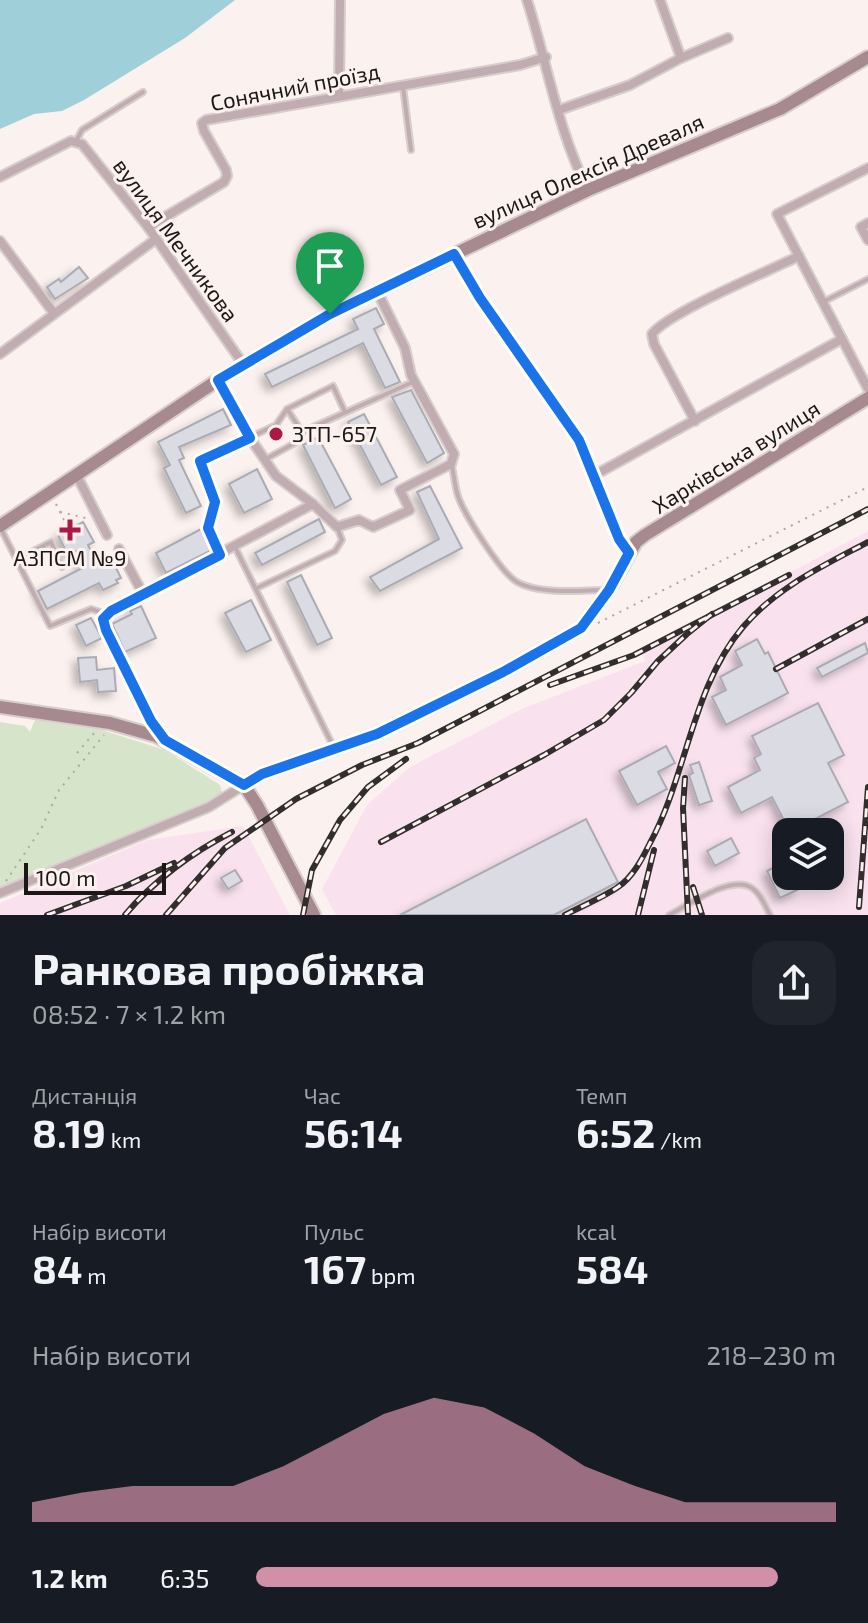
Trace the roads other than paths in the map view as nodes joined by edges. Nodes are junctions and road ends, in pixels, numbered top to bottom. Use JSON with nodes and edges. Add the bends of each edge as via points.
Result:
{"nodes":[{"id":1,"x":340,"y":0,"type":"edge"},
{"id":2,"x":527,"y":0,"type":"edge"},
{"id":3,"x":660,"y":0,"type":"edge"},
{"id":4,"x":728,"y":38,"type":"dead end"},
{"id":5,"x":546,"y":57,"type":"junction"},
{"id":6,"x":868,"y":57,"type":"edge"},
{"id":7,"x":681,"y":58,"type":"junction"},
{"id":8,"x":403,"y":85,"type":"junction"},
{"id":9,"x":143,"y":92,"type":"dead end"},
{"id":10,"x":339,"y":96,"type":"junction"},
{"id":11,"x":559,"y":110,"type":"junction"},
{"id":12,"x":76,"y":141,"type":"junction"},
{"id":13,"x":411,"y":150,"type":"dead end"},
{"id":14,"x":868,"y":168,"type":"edge"},
{"id":15,"x":0,"y":177,"type":"edge"},
{"id":16,"x":588,"y":190,"type":"junction"},
{"id":17,"x":868,"y":223,"type":"edge"},
{"id":18,"x":148,"y":227,"type":"junction"},
{"id":19,"x":156,"y":239,"type":"junction"},
{"id":20,"x":868,"y":240,"type":"edge"},
{"id":21,"x":0,"y":241,"type":"edge"},
{"id":22,"x":454,"y":254,"type":"junction"},
{"id":23,"x":799,"y":256,"type":"junction"},
{"id":24,"x":868,"y":279,"type":"edge"},
{"id":25,"x":377,"y":291,"type":"junction"},
{"id":26,"x":823,"y":302,"type":"junction"},
{"id":27,"x":53,"y":312,"type":"junction"},
{"id":28,"x":842,"y":339,"type":"junction"},
{"id":29,"x":0,"y":354,"type":"edge"},
{"id":30,"x":243,"y":364,"type":"junction"},
{"id":31,"x":218,"y":380,"type":"junction"},
{"id":32,"x":414,"y":381,"type":"junction"},
{"id":33,"x":868,"y":389,"type":"edge"},
{"id":34,"x":868,"y":398,"type":"edge"},
{"id":35,"x":287,"y":409,"type":"junction"},
{"id":36,"x":345,"y":412,"type":"junction"},
{"id":37,"x":695,"y":421,"type":"junction"},
{"id":38,"x":302,"y":432,"type":"junction"},
{"id":39,"x":250,"y":438,"type":"junction"},
{"id":40,"x":264,"y":460,"type":"junction"},
{"id":41,"x":451,"y":464,"type":"junction"},
{"id":42,"x":76,"y":474,"type":"junction"},
{"id":43,"x":593,"y":476,"type":"junction"},
{"id":44,"x":99,"y":496,"type":"dead end"},
{"id":45,"x":90,"y":501,"type":"junction"},
{"id":46,"x":313,"y":504,"type":"junction"},
{"id":47,"x":0,"y":526,"type":"edge"},
{"id":48,"x":337,"y":527,"type":"junction"},
{"id":49,"x":107,"y":535,"type":"dead end"},
{"id":50,"x":235,"y":547,"type":"junction"},
{"id":51,"x":119,"y":549,"type":"dead end"},
{"id":52,"x":629,"y":553,"type":"junction"},
{"id":53,"x":220,"y":555,"type":"junction"},
{"id":54,"x":17,"y":559,"type":"junction"},
{"id":55,"x":62,"y":567,"type":"dead end"},
{"id":56,"x":256,"y":588,"type":"junction"},
{"id":57,"x":609,"y":590,"type":"junction"},
{"id":58,"x":143,"y":594,"type":"junction"},
{"id":59,"x":106,"y":614,"type":"junction"},
{"id":60,"x":0,"y":707,"type":"edge"},
{"id":61,"x":165,"y":740,"type":"junction"},
{"id":62,"x":334,"y":748,"type":"junction"},
{"id":63,"x":244,"y":785,"type":"junction"},
{"id":64,"x":0,"y":893,"type":"edge"},
{"id":65,"x":314,"y":915,"type":"edge"},
{"id":66,"x":669,"y":915,"type":"edge"},
{"id":67,"x":770,"y":915,"type":"edge"}],
"edges":[{"from":1,"to":10,"type":"street"},
{"from":2,"to":5,"type":"street"},
{"from":3,"to":7,"type":"street"},
{"from":4,"to":7,"type":"street"},
{"from":5,"to":8,"type":"street","name":"Сонячний проїзд"},
{"from":5,"to":11,"type":"street"},
{"from":6,"to":16,"type":"street","name":"вулиця Олексія Древаля","via":[[780,109]]},
{"from":7,"to":11,"type":"street","via":[[630,85]]},
{"from":8,"to":10,"type":"street","name":"Сонячний проїзд"},
{"from":8,"to":13,"type":"lane"},
{"from":9,"to":12,"type":"lane","via":[[82,130]]},
{"from":10,"to":18,"type":"street","name":"Сонячний проїзд","via":[[206,120],[204,131],[226,170],[224,182]]},
{"from":11,"to":16,"type":"street","via":[[572,158]]},
{"from":12,"to":15,"type":"street"},
{"from":12,"to":18,"type":"street","name":"вулиця Мечникова"},
{"from":14,"to":23,"type":"street","via":[[777,214]]},
{"from":16,"to":22,"type":"street","name":"вулиця Олексія Древаля"},
{"from":17,"to":20,"type":"street","via":[[861,227]]},
{"from":18,"to":19,"type":"street","name":"вулиця Мечникова"},
{"from":19,"to":27,"type":"street"},
{"from":19,"to":30,"type":"street","name":"вулиця Мечникова"},
{"from":21,"to":27,"type":"street"},
{"from":22,"to":25,"type":"street","name":"вулиця Олексія Древаля"},
{"from":22,"to":43,"type":"street","via":[[579,440]]},
{"from":23,"to":26,"type":"street"},
{"from":23,"to":37,"type":"street","via":[[688,310],[652,334]]},
{"from":24,"to":26,"type":"lane"},
{"from":25,"to":30,"type":"street","name":"вулиця Олексія Древаля"},
{"from":25,"to":32,"type":"street","via":[[405,348]]},
{"from":26,"to":28,"type":"street"},
{"from":27,"to":29,"type":"street"},
{"from":28,"to":33,"type":"street"},
{"from":28,"to":37,"type":"street"},
{"from":30,"to":31,"type":"street","name":"вулиця Олексія Древаля"},
{"from":31,"to":39,"type":"street"},
{"from":31,"to":42,"type":"street","name":"вулиця Олексія Древаля"},
{"from":32,"to":36,"type":"lane"},
{"from":32,"to":41,"type":"street","via":[[454,454]]},
{"from":34,"to":52,"type":"street","name":"Харківська вулиця","via":[[645,535]]},
{"from":35,"to":36,"type":"lane","via":[[333,386]]},
{"from":35,"to":38,"type":"lane"},
{"from":35,"to":39,"type":"lane","via":[[276,425]]},
{"from":36,"to":38,"type":"lane"},
{"from":37,"to":43,"type":"street"},
{"from":38,"to":40,"type":"lane","via":[[295,443]]},
{"from":39,"to":40,"type":"street"},
{"from":39,"to":53,"type":"lane","via":[[200,461],[215,502],[208,528]]},
{"from":40,"to":46,"type":"street"},
{"from":41,"to":48,"type":"street","via":[[400,490],[410,510],[373,527],[359,520]]},
{"from":41,"to":57,"type":"lane","via":[[471,522],[516,582],[549,589]]},
{"from":42,"to":45,"type":"street"},
{"from":42,"to":47,"type":"street","name":"вулиця Олексія Древаля"},
{"from":43,"to":52,"type":"street"},
{"from":44,"to":45,"type":"street"},
{"from":45,"to":49,"type":"street"},
{"from":46,"to":48,"type":"street"},
{"from":46,"to":50,"type":"street"},
{"from":47,"to":54,"type":"lane"},
{"from":48,"to":56,"type":"lane","via":[[342,540],[335,551]]},
{"from":50,"to":53,"type":"street"},
{"from":50,"to":56,"type":"lane"},
{"from":51,"to":58,"type":"street"},
{"from":52,"to":57,"type":"street","name":"Харківська вулиця"},
{"from":53,"to":58,"type":"street"},
{"from":54,"to":55,"type":"lane","via":[[51,542]]},
{"from":54,"to":59,"type":"lane","via":[[50,626],[91,609]]},
{"from":56,"to":62,"type":"lane"},
{"from":57,"to":62,"type":"street","name":"Харківська вулиця","via":[[581,628],[405,721]]},
{"from":58,"to":59,"type":"street"},
{"from":59,"to":61,"type":"street","via":[[106,630]]},
{"from":60,"to":61,"type":"street","via":[[107,723]]},
{"from":61,"to":63,"type":"street"},
{"from":62,"to":63,"type":"street"},
{"from":63,"to":64,"type":"street","via":[[209,807]]},
{"from":63,"to":65,"type":"street"},
{"from":66,"to":67,"type":"lane","via":[[738,883],[756,891]]}]}
